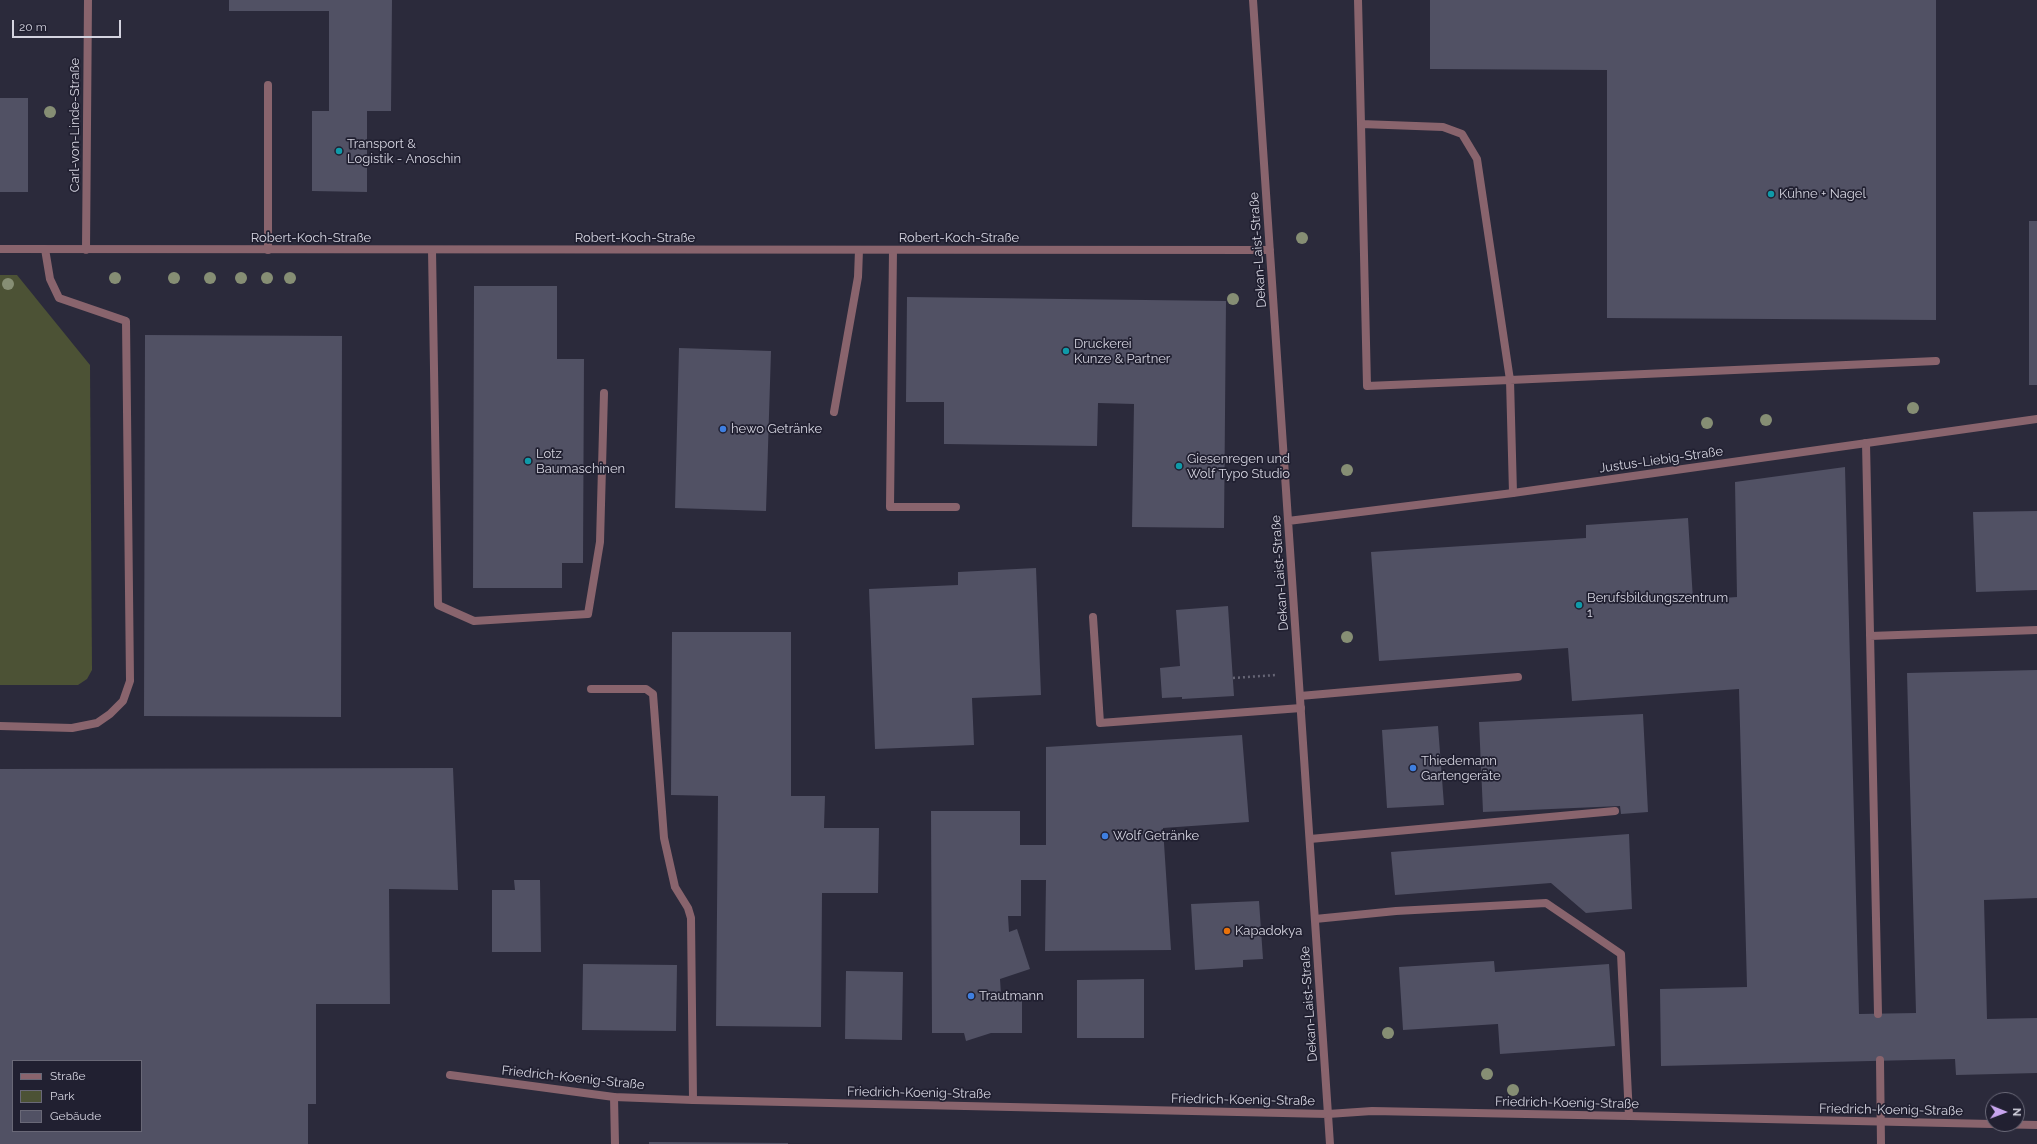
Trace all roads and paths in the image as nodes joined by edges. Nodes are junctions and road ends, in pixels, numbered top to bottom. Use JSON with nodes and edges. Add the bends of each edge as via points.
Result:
{"nodes":[{"id":1,"x":88,"y":0,"type":"edge"},
{"id":2,"x":1253,"y":0,"type":"edge"},
{"id":3,"x":1358,"y":0,"type":"edge"},
{"id":4,"x":268,"y":85,"type":"dead end"},
{"id":5,"x":1361,"y":124,"type":"junction"},
{"id":6,"x":0,"y":249,"type":"edge"},
{"id":7,"x":45,"y":250,"type":"junction"},
{"id":8,"x":86,"y":250,"type":"junction"},
{"id":9,"x":268,"y":250,"type":"junction"},
{"id":10,"x":432,"y":250,"type":"junction"},
{"id":11,"x":859,"y":250,"type":"junction"},
{"id":12,"x":893,"y":250,"type":"junction"},
{"id":13,"x":1270,"y":250,"type":"junction"},
{"id":14,"x":1936,"y":361,"type":"dead end"},
{"id":15,"x":1510,"y":380,"type":"junction"},
{"id":16,"x":604,"y":393,"type":"dead end"},
{"id":17,"x":834,"y":412,"type":"dead end"},
{"id":18,"x":2037,"y":419,"type":"edge"},
{"id":19,"x":1866,"y":443,"type":"junction"},
{"id":20,"x":1513,"y":493,"type":"junction"},
{"id":21,"x":956,"y":507,"type":"dead end"},
{"id":22,"x":1288,"y":521,"type":"junction"},
{"id":23,"x":1093,"y":617,"type":"dead end"},
{"id":24,"x":2037,"y":630,"type":"edge"},
{"id":25,"x":1870,"y":636,"type":"junction"},
{"id":26,"x":1276,"y":675,"type":"dead end"},
{"id":27,"x":1518,"y":677,"type":"dead end"},
{"id":28,"x":1233,"y":678,"type":"dead end"},
{"id":29,"x":591,"y":688,"type":"dead end"},
{"id":30,"x":1300,"y":696,"type":"junction"},
{"id":31,"x":1301,"y":708,"type":"junction"},
{"id":32,"x":0,"y":726,"type":"edge"},
{"id":33,"x":1615,"y":811,"type":"dead end"},
{"id":34,"x":1310,"y":840,"type":"junction"},
{"id":35,"x":1315,"y":919,"type":"junction"},
{"id":36,"x":1878,"y":1014,"type":"dead end"},
{"id":37,"x":1880,"y":1060,"type":"dead end"},
{"id":38,"x":450,"y":1076,"type":"dead end"},
{"id":39,"x":614,"y":1098,"type":"junction"},
{"id":40,"x":693,"y":1100,"type":"junction"},
{"id":41,"x":1328,"y":1114,"type":"junction"},
{"id":42,"x":1629,"y":1116,"type":"junction"},
{"id":43,"x":1882,"y":1122,"type":"junction"},
{"id":44,"x":2037,"y":1125,"type":"edge"},
{"id":45,"x":614,"y":1144,"type":"edge"},
{"id":46,"x":1330,"y":1144,"type":"edge"},
{"id":47,"x":1881,"y":1144,"type":"edge"}],
"edges":[{"from":1,"to":8,"type":"street","name":"Carl-von-Linde-Straße"},
{"from":2,"to":13,"type":"street","name":"Dekan-Laist-Straße"},
{"from":3,"to":5,"type":"street"},
{"from":4,"to":9,"type":"street"},
{"from":5,"to":15,"type":"street","via":[[1443,127],[1462,134],[1477,159]]},
{"from":5,"to":15,"type":"street","via":[[1367,386]]},
{"from":6,"to":7,"type":"street","name":"Robert-Koch-Straße"},
{"from":7,"to":8,"type":"street","name":"Robert-Koch-Straße"},
{"from":7,"to":32,"type":"street","via":[[50,279],[59,298],[126,321],[130,681],[123,701],[97,723],[72,728]]},
{"from":8,"to":9,"type":"street","name":"Robert-Koch-Straße"},
{"from":9,"to":10,"type":"street","name":"Robert-Koch-Straße"},
{"from":10,"to":11,"type":"street","name":"Robert-Koch-Straße"},
{"from":10,"to":16,"type":"street","via":[[438,605],[474,621],[588,614],[600,542]]},
{"from":11,"to":12,"type":"street","name":"Robert-Koch-Straße"},
{"from":11,"to":17,"type":"street","via":[[858,276]]},
{"from":12,"to":13,"type":"street","name":"Robert-Koch-Straße"},
{"from":12,"to":21,"type":"street","via":[[890,508]]},
{"from":13,"to":22,"type":"street","name":"Dekan-Laist-Straße"},
{"from":14,"to":15,"type":"street"},
{"from":15,"to":20,"type":"street"},
{"from":18,"to":19,"type":"street","name":"Justus-Liebig-Straße"},
{"from":19,"to":20,"type":"street","name":"Justus-Liebig-Straße"},
{"from":19,"to":25,"type":"street"},
{"from":20,"to":22,"type":"street","name":"Justus-Liebig-Straße"},
{"from":22,"to":30,"type":"street","name":"Dekan-Laist-Straße"},
{"from":23,"to":31,"type":"street","via":[[1100,723]]},
{"from":24,"to":25,"type":"street"},
{"from":25,"to":36,"type":"street"},
{"from":26,"to":28,"type":"path"},
{"from":27,"to":30,"type":"street"},
{"from":29,"to":40,"type":"street","via":[[646,689],[653,694],[664,838],[675,887],[691,918]]},
{"from":30,"to":31,"type":"street","name":"Dekan-Laist-Straße"},
{"from":31,"to":34,"type":"street","name":"Dekan-Laist-Straße"},
{"from":33,"to":34,"type":"street"},
{"from":34,"to":35,"type":"street","name":"Dekan-Laist-Straße"},
{"from":35,"to":41,"type":"street","name":"Dekan-Laist-Straße"},
{"from":35,"to":42,"type":"street","via":[[1396,911],[1546,903],[1621,954]]},
{"from":37,"to":43,"type":"street"},
{"from":38,"to":39,"type":"street","name":"Friedrich-Koenig-Straße"},
{"from":39,"to":40,"type":"street","name":"Friedrich-Koenig-Straße"},
{"from":39,"to":45,"type":"street"},
{"from":40,"to":41,"type":"street","name":"Friedrich-Koenig-Straße"},
{"from":41,"to":42,"type":"street","name":"Friedrich-Koenig-Straße","via":[[1372,1112]]},
{"from":41,"to":46,"type":"street","name":"Dekan-Laist-Straße"},
{"from":42,"to":43,"type":"street","name":"Friedrich-Koenig-Straße"},
{"from":43,"to":44,"type":"street","name":"Friedrich-Koenig-Straße"},
{"from":43,"to":47,"type":"street"}]}
